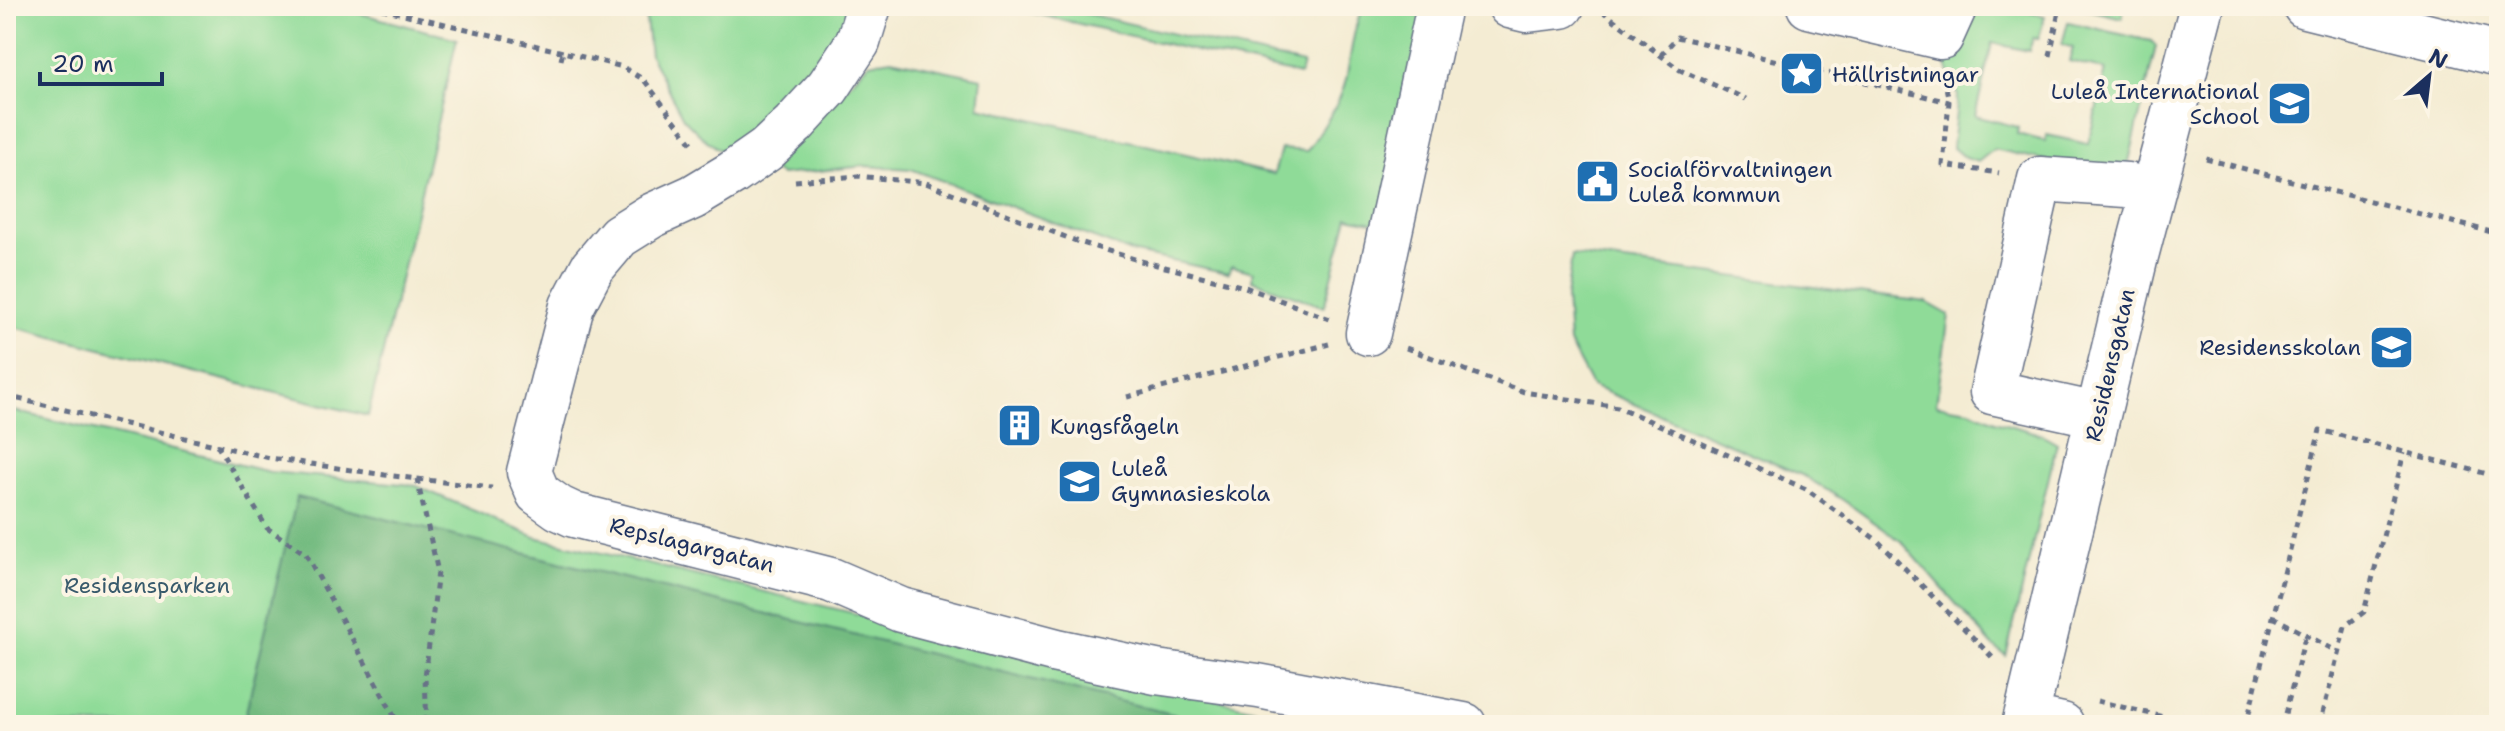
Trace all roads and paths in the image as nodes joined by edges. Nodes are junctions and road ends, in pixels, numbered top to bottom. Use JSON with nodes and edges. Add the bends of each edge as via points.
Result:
{"nodes":[{"id":1,"x":370,"y":6,"type":"edge"},
{"id":2,"x":417,"y":6,"type":"edge"},
{"id":3,"x":869,"y":6,"type":"edge"},
{"id":4,"x":1439,"y":6,"type":"edge"},
{"id":5,"x":1510,"y":6,"type":"edge"},
{"id":6,"x":1562,"y":6,"type":"edge"},
{"id":7,"x":1596,"y":6,"type":"edge"},
{"id":8,"x":1809,"y":6,"type":"edge"},
{"id":9,"x":1955,"y":6,"type":"edge"},
{"id":10,"x":2202,"y":6,"type":"edge"},
{"id":11,"x":2305,"y":6,"type":"edge"},
{"id":12,"x":2059,"y":11,"type":"dead end"},
{"id":13,"x":414,"y":17,"type":"junction"},
{"id":14,"x":563,"y":52,"type":"junction"},
{"id":15,"x":2499,"y":54,"type":"edge"},
{"id":16,"x":1661,"y":55,"type":"junction"},
{"id":17,"x":2050,"y":56,"type":"dead end"},
{"id":18,"x":561,"y":60,"type":"dead end"},
{"id":19,"x":1746,"y":99,"type":"dead end"},
{"id":20,"x":2197,"y":156,"type":"dead end"},
{"id":21,"x":733,"y":173,"type":"junction"},
{"id":22,"x":2040,"y":179,"type":"junction"},
{"id":23,"x":2153,"y":191,"type":"junction"},
{"id":24,"x":2499,"y":234,"type":"edge"},
{"id":25,"x":1368,"y":333,"type":"junction"},
{"id":26,"x":6,"y":396,"type":"edge"},
{"id":27,"x":1127,"y":397,"type":"dead end"},
{"id":28,"x":2097,"y":415,"type":"junction"},
{"id":29,"x":217,"y":445,"type":"junction"},
{"id":30,"x":2404,"y":453,"type":"junction"},
{"id":31,"x":2499,"y":477,"type":"edge"},
{"id":32,"x":417,"y":479,"type":"junction"},
{"id":33,"x":538,"y":493,"type":"junction"},
{"id":34,"x":2273,"y":617,"type":"junction"},
{"id":35,"x":2306,"y":634,"type":"junction"},
{"id":36,"x":2338,"y":652,"type":"junction"},
{"id":37,"x":2036,"y":712,"type":"edge"},
{"id":38,"x":399,"y":725,"type":"edge"},
{"id":39,"x":427,"y":725,"type":"edge"},
{"id":40,"x":1464,"y":725,"type":"edge"},
{"id":41,"x":2197,"y":725,"type":"edge"},
{"id":42,"x":2246,"y":725,"type":"edge"},
{"id":43,"x":2282,"y":725,"type":"edge"},
{"id":44,"x":2320,"y":725,"type":"edge"}],
"edges":[{"from":1,"to":13,"type":"path"},
{"from":2,"to":13,"type":"path"},
{"from":3,"to":21,"type":"street","via":[[858,42],[828,87],[766,150]]},
{"from":4,"to":25,"type":"street"},
{"from":5,"to":6,"type":"street"},
{"from":7,"to":16,"type":"path"},
{"from":8,"to":9,"type":"street","via":[[1941,37]]},
{"from":10,"to":23,"type":"street","name":"Residensgatan"},
{"from":11,"to":15,"type":"street"},
{"from":12,"to":17,"type":"path"},
{"from":13,"to":14,"type":"path"},
{"from":14,"to":18,"type":"path"},
{"from":14,"to":21,"type":"path","via":[[623,67],[644,80],[698,151]]},
{"from":16,"to":19,"type":"path","via":[[1680,70]]},
{"from":16,"to":22,"type":"path","via":[[1677,37],[1949,102],[1943,165]]},
{"from":20,"to":24,"type":"path"},
{"from":21,"to":25,"type":"path","via":[[770,183],[857,176],[926,183],[1076,241],[1245,287]]},
{"from":21,"to":33,"type":"street","via":[[619,236],[592,268],[572,306],[534,447],[529,472]]},
{"from":22,"to":23,"type":"street"},
{"from":22,"to":28,"type":"street","via":[[1992,392]]},
{"from":23,"to":28,"type":"street","name":"Residensgatan"},
{"from":25,"to":27,"type":"path"},
{"from":25,"to":37,"type":"path","via":[[1524,392],[1618,407],[1806,489],[1878,541],[2008,673]]},
{"from":26,"to":29,"type":"path"},
{"from":28,"to":37,"type":"street","name":"Residensgatan"},
{"from":29,"to":32,"type":"path"},
{"from":29,"to":38,"type":"path","via":[[267,528],[306,554]]},
{"from":30,"to":31,"type":"path"},
{"from":30,"to":34,"type":"path","via":[[2320,430]]},
{"from":30,"to":36,"type":"path","via":[[2364,612],[2345,626]]},
{"from":32,"to":33,"type":"path"},
{"from":32,"to":39,"type":"path","via":[[438,572],[425,677]]},
{"from":33,"to":40,"type":"street","name":"Repslagargatan","via":[[574,515],[831,580],[901,610],[1057,651]]},
{"from":34,"to":35,"type":"path"},
{"from":34,"to":42,"type":"path"},
{"from":35,"to":36,"type":"path"},
{"from":35,"to":43,"type":"path"},
{"from":36,"to":44,"type":"path"},
{"from":37,"to":41,"type":"path","via":[[2079,692],[2094,701]]}]}
